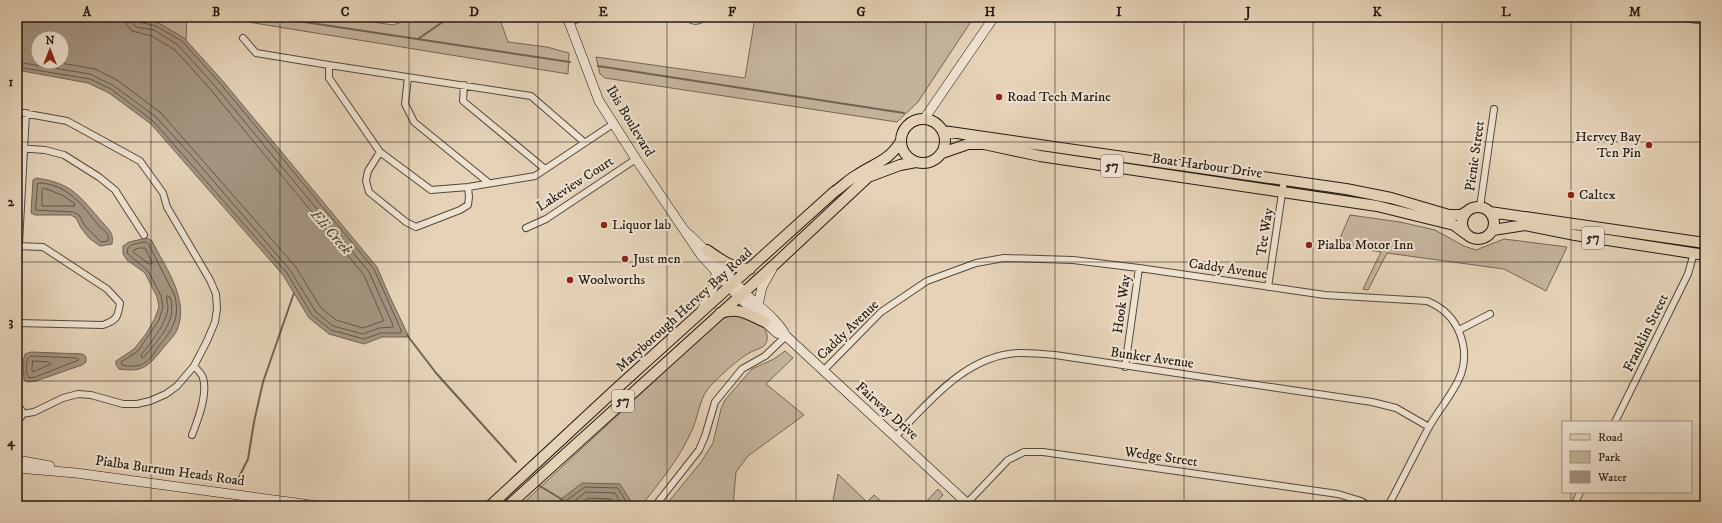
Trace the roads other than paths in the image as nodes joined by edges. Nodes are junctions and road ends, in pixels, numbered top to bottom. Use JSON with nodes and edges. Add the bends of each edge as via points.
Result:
{"nodes":[{"id":1,"x":582,"y":17,"type":"edge"},
{"id":2,"x":685,"y":17,"type":"edge"},
{"id":3,"x":704,"y":17,"type":"edge"},
{"id":4,"x":994,"y":17,"type":"edge"},
{"id":5,"x":1676,"y":17,"type":"edge"},
{"id":6,"x":569,"y":19,"type":"edge"},
{"id":7,"x":1705,"y":21,"type":"edge"},
{"id":8,"x":243,"y":38,"type":"dead end"},
{"id":9,"x":329,"y":65,"type":"junction"},
{"id":10,"x":408,"y":77,"type":"junction"},
{"id":11,"x":464,"y":85,"type":"junction"},
{"id":12,"x":1494,"y":109,"type":"dead end"},
{"id":13,"x":17,"y":112,"type":"edge"},
{"id":14,"x":26,"y":113,"type":"junction"},
{"id":15,"x":924,"y":119,"type":"junction"},
{"id":16,"x":613,"y":124,"type":"junction"},
{"id":17,"x":943,"y":131,"type":"junction"},
{"id":18,"x":901,"y":141,"type":"junction"},
{"id":19,"x":584,"y":142,"type":"junction"},
{"id":20,"x":17,"y":148,"type":"edge"},
{"id":21,"x":24,"y":148,"type":"junction"},
{"id":22,"x":380,"y":152,"type":"junction"},
{"id":23,"x":942,"y":153,"type":"junction"},
{"id":24,"x":636,"y":159,"type":"junction"},
{"id":25,"x":916,"y":162,"type":"junction"},
{"id":26,"x":546,"y":169,"type":"junction"},
{"id":27,"x":1284,"y":180,"type":"junction"},
{"id":28,"x":489,"y":183,"type":"junction"},
{"id":29,"x":468,"y":187,"type":"junction"},
{"id":30,"x":1283,"y":192,"type":"junction"},
{"id":31,"x":1480,"y":207,"type":"junction"},
{"id":32,"x":1466,"y":212,"type":"junction"},
{"id":33,"x":1490,"y":212,"type":"junction"},
{"id":34,"x":526,"y":228,"type":"dead end"},
{"id":35,"x":684,"y":230,"type":"junction"},
{"id":36,"x":1493,"y":230,"type":"junction"},
{"id":37,"x":1466,"y":234,"type":"junction"},
{"id":38,"x":144,"y":235,"type":"dead end"},
{"id":39,"x":1656,"y":236,"type":"junction"},
{"id":40,"x":1705,"y":243,"type":"edge"},
{"id":41,"x":18,"y":246,"type":"edge"},
{"id":42,"x":1705,"y":249,"type":"edge"},
{"id":43,"x":707,"y":250,"type":"junction"},
{"id":44,"x":1694,"y":253,"type":"junction"},
{"id":45,"x":1705,"y":255,"type":"edge"},
{"id":46,"x":773,"y":266,"type":"junction"},
{"id":47,"x":1139,"y":268,"type":"junction"},
{"id":48,"x":750,"y":269,"type":"junction"},
{"id":49,"x":716,"y":272,"type":"junction"},
{"id":50,"x":17,"y":282,"type":"edge"},
{"id":51,"x":733,"y":285,"type":"junction"},
{"id":52,"x":1268,"y":287,"type":"junction"},
{"id":53,"x":741,"y":294,"type":"junction"},
{"id":54,"x":758,"y":305,"type":"junction"},
{"id":55,"x":719,"y":313,"type":"junction"},
{"id":56,"x":700,"y":314,"type":"junction"},
{"id":57,"x":1490,"y":314,"type":"dead end"},
{"id":58,"x":765,"y":322,"type":"junction"},
{"id":59,"x":17,"y":323,"type":"edge"},
{"id":60,"x":1459,"y":330,"type":"junction"},
{"id":61,"x":786,"y":336,"type":"junction"},
{"id":62,"x":194,"y":366,"type":"junction"},
{"id":63,"x":1125,"y":367,"type":"junction"},
{"id":64,"x":823,"y":371,"type":"junction"},
{"id":65,"x":17,"y":405,"type":"edge"},
{"id":66,"x":22,"y":414,"type":"junction"},
{"id":67,"x":17,"y":420,"type":"edge"},
{"id":68,"x":1615,"y":421,"type":"edge"},
{"id":69,"x":1429,"y":427,"type":"junction"},
{"id":70,"x":192,"y":435,"type":"dead end"},
{"id":71,"x":896,"y":437,"type":"junction"},
{"id":72,"x":17,"y":460,"type":"edge"},
{"id":73,"x":17,"y":468,"type":"edge"},
{"id":74,"x":76,"y":473,"type":"junction"},
{"id":75,"x":1580,"y":493,"type":"edge"},
{"id":76,"x":969,"y":505,"type":"edge"},
{"id":77,"x":318,"y":506,"type":"edge"},
{"id":78,"x":490,"y":506,"type":"edge"},
{"id":79,"x":508,"y":506,"type":"edge"},
{"id":80,"x":655,"y":506,"type":"edge"},
{"id":81,"x":1370,"y":506,"type":"edge"},
{"id":82,"x":1388,"y":506,"type":"edge"},
{"id":83,"x":1574,"y":506,"type":"edge"}],
"edges":[{"from":1,"to":6,"type":"street"},
{"from":2,"to":3,"type":"street","via":[[699,21]]},
{"from":4,"to":15,"type":"street"},
{"from":5,"to":7,"type":"street"},
{"from":6,"to":16,"type":"street","name":"Ibis Boulevard","via":[[599,101]]},
{"from":8,"to":9,"type":"street","via":[[256,53]]},
{"from":9,"to":10,"type":"street"},
{"from":9,"to":22,"type":"street","via":[[329,78]]},
{"from":10,"to":11,"type":"street"},
{"from":10,"to":28,"type":"street","via":[[405,104],[414,122]]},
{"from":11,"to":19,"type":"street","via":[[531,96]]},
{"from":11,"to":26,"type":"street","via":[[463,101]]},
{"from":12,"to":31,"type":"street","name":"Picnic Street"},
{"from":13,"to":14,"type":"street"},
{"from":14,"to":21,"type":"street"},
{"from":14,"to":62,"type":"street","via":[[67,121],[140,161],[164,193],[167,207],[216,294],[215,322]]},
{"from":15,"to":17,"type":"main road","number":"57","via":[[933,122]]},
{"from":15,"to":18,"type":"main road","number":"57","via":[[912,122],[904,130]]},
{"from":16,"to":19,"type":"street"},
{"from":16,"to":24,"type":"street","name":"Ibis Boulevard"},
{"from":17,"to":23,"type":"main road","via":[[945,141]]},
{"from":17,"to":27,"type":"main road","name":"Boat Harbour Drive","number":"57"},
{"from":18,"to":25,"type":"main road","via":[[904,153]]},
{"from":18,"to":48,"type":"main road","name":"Maryborough Hervey Bay Road","number":"57","via":[[894,152],[850,179]]},
{"from":19,"to":26,"type":"street"},
{"from":20,"to":21,"type":"street"},
{"from":21,"to":38,"type":"street","via":[[64,155],[99,177],[115,190]]},
{"from":21,"to":41,"type":"street"},
{"from":22,"to":29,"type":"street","via":[[431,190]]},
{"from":22,"to":29,"type":"street","via":[[368,171],[366,181],[369,192],[416,227],[468,205]]},
{"from":23,"to":25,"type":"main road","number":"57","via":[[936,159],[925,163]]},
{"from":23,"to":30,"type":"main road","name":"Boat Harbour Drive","number":"57","via":[[968,144],[984,144],[1040,156]]},
{"from":24,"to":34,"type":"street","name":"Lakeview Court","via":[[546,219]]},
{"from":24,"to":35,"type":"street","name":"Ibis Boulevard"},
{"from":25,"to":46,"type":"main road","name":"Maryborough Hervey Bay Road","number":"57","via":[[868,176]]},
{"from":26,"to":28,"type":"street","via":[[535,176]]},
{"from":27,"to":30,"type":"street","name":"Tee Way"},
{"from":27,"to":32,"type":"main road","name":"Boat Harbour Drive","number":"57","via":[[1391,198],[1449,215],[1461,215]]},
{"from":28,"to":29,"type":"street"},
{"from":30,"to":37,"type":"main road","name":"Boat Harbour Drive","number":"57","via":[[1376,206],[1420,216],[1454,226]]},
{"from":30,"to":52,"type":"street","name":"Tee Way"},
{"from":31,"to":32,"type":"main road","number":"57"},
{"from":31,"to":33,"type":"main road","number":"57"},
{"from":32,"to":37,"type":"main road","via":[[1462,223]]},
{"from":33,"to":36,"type":"main road","via":[[1495,222]]},
{"from":33,"to":39,"type":"main road","number":"57"},
{"from":35,"to":43,"type":"street","name":"Ibis Boulevard"},
{"from":35,"to":49,"type":"street","name":"Ibis Boulevard"},
{"from":36,"to":37,"type":"main road","number":"57","via":[[1489,236],[1482,239],[1475,239]]},
{"from":36,"to":44,"type":"main road","number":"57","via":[[1525,225]]},
{"from":39,"to":40,"type":"main road","number":"57"},
{"from":39,"to":44,"type":"main road","via":[[1686,246]]},
{"from":41,"to":50,"type":"street"},
{"from":41,"to":59,"type":"street","via":[[43,247],[107,288],[120,303],[119,314],[114,321],[103,325]]},
{"from":42,"to":44,"type":"main road"},
{"from":43,"to":48,"type":"main road","via":[[735,267]]},
{"from":43,"to":51,"type":"street","name":"Ibis Boulevard"},
{"from":44,"to":45,"type":"main road","number":"57"},
{"from":44,"to":68,"type":"street","name":"Franklin Street","via":[[1688,274]]},
{"from":46,"to":53,"type":"main road","name":"Maryborough Hervey Bay Road","number":"57"},
{"from":46,"to":54,"type":"street","via":[[762,287]]},
{"from":47,"to":52,"type":"street","name":"Caddy Avenue"},
{"from":47,"to":63,"type":"street","name":"Hook Way"},
{"from":47,"to":64,"type":"street","name":"Caddy Avenue","via":[[1073,260],[1004,258],[976,263],[927,281],[881,312]]},
{"from":48,"to":51,"type":"main road","name":"Maryborough Hervey Bay Road","number":"57"},
{"from":49,"to":51,"type":"street","name":"Ibis Boulevard"},
{"from":49,"to":56,"type":"street","via":[[716,284]]},
{"from":51,"to":53,"type":"street","name":"Fairway Drive"},
{"from":51,"to":56,"type":"main road","name":"Maryborough Hervey Bay Road","number":"57"},
{"from":52,"to":60,"type":"street","name":"Caddy Avenue","via":[[1325,295],[1427,301],[1451,317]]},
{"from":53,"to":54,"type":"street","name":"Fairway Drive"},
{"from":53,"to":55,"type":"main road","name":"Maryborough Hervey Bay Road","number":"57"},
{"from":53,"to":58,"type":"street","name":"Fairway Drive"},
{"from":54,"to":61,"type":"street","name":"Fairway Drive","via":[[782,328]]},
{"from":55,"to":58,"type":"main road","via":[[739,310]]},
{"from":55,"to":79,"type":"main road","name":"Maryborough Hervey Bay Road","number":"57"},
{"from":56,"to":78,"type":"main road","name":"Maryborough Hervey Bay Road","number":"57"},
{"from":57,"to":60,"type":"street"},
{"from":58,"to":61,"type":"street","name":"Fairway Drive"},
{"from":60,"to":69,"type":"street","name":"Caddy Avenue","via":[[1464,345],[1465,364],[1460,378]]},
{"from":61,"to":64,"type":"street","name":"Fairway Drive"},
{"from":61,"to":80,"type":"street","via":[[766,356],[742,369],[715,402],[699,450]]},
{"from":62,"to":66,"type":"street","via":[[177,386],[150,401],[123,404],[78,394],[34,412]]},
{"from":62,"to":70,"type":"street","via":[[203,377],[204,384],[200,413]]},
{"from":63,"to":69,"type":"street","name":"Bunker Avenue","via":[[1372,402],[1396,408]]},
{"from":63,"to":71,"type":"street","name":"Bunker Avenue","via":[[1055,355],[1020,353],[993,358],[962,372],[937,393]]},
{"from":64,"to":71,"type":"street","name":"Fairway Drive"},
{"from":65,"to":66,"type":"street","via":[[22,408]]},
{"from":66,"to":67,"type":"street"},
{"from":69,"to":82,"type":"street","name":"Caddy Avenue"},
{"from":71,"to":76,"type":"street","name":"Fairway Drive"},
{"from":72,"to":74,"type":"street"},
{"from":73,"to":74,"type":"street","name":"Pialba Burrum Heads Road"},
{"from":74,"to":77,"type":"street","name":"Pialba Burrum Heads Road"},
{"from":75,"to":83,"type":"street"},
{"from":76,"to":81,"type":"street","name":"Wedge Street","via":[[1008,460],[1024,452],[1043,452],[1338,494]]}]}
